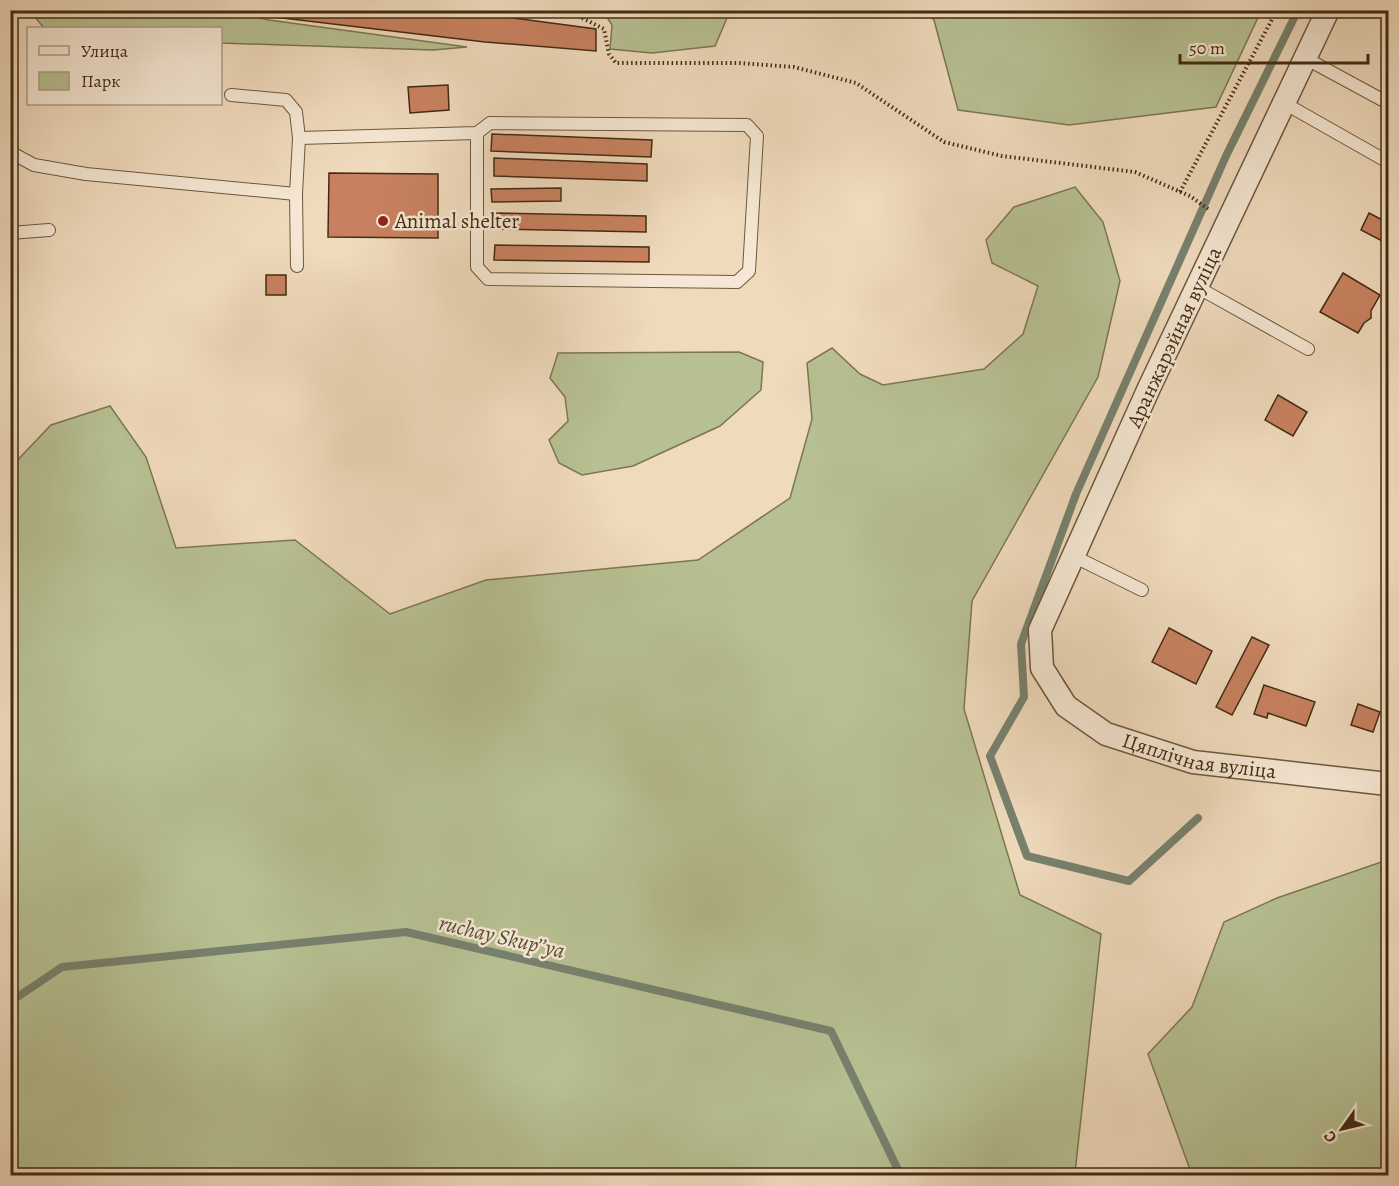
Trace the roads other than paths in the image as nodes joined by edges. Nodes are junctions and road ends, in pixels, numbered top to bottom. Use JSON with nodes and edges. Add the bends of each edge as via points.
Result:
{"nodes":[{"id":1,"x":1328,"y":10,"type":"edge"},
{"id":2,"x":1305,"y":58,"type":"junction"},
{"id":3,"x":231,"y":95,"type":"dead end"},
{"id":4,"x":1284,"y":103,"type":"junction"},
{"id":5,"x":1389,"y":103,"type":"edge"},
{"id":6,"x":477,"y":133,"type":"junction"},
{"id":7,"x":299,"y":138,"type":"junction"},
{"id":8,"x":10,"y":152,"type":"edge"},
{"id":9,"x":1389,"y":162,"type":"edge"},
{"id":10,"x":296,"y":195,"type":"junction"},
{"id":11,"x":49,"y":230,"type":"dead end"},
{"id":12,"x":10,"y":233,"type":"edge"},
{"id":13,"x":297,"y":266,"type":"dead end"},
{"id":14,"x":1197,"y":287,"type":"junction"},
{"id":15,"x":1308,"y":349,"type":"dead end"},
{"id":16,"x":1073,"y":556,"type":"junction"},
{"id":17,"x":1143,"y":590,"type":"dead end"},
{"id":18,"x":1042,"y":668,"type":"joint"},
{"id":19,"x":1389,"y":784,"type":"edge"}],
"edges":[{"from":1,"to":2,"type":"street","name":"Аранжарэйная вуліца"},
{"from":2,"to":4,"type":"street","name":"Аранжарэйная вуліца"},
{"from":2,"to":5,"type":"lane"},
{"from":3,"to":7,"type":"lane","via":[[286,100],[296,112]]},
{"from":4,"to":9,"type":"lane"},
{"from":4,"to":14,"type":"street","name":"Аранжарэйная вуліца"},
{"from":6,"to":6,"type":"lane","via":[[490,123],[747,125],[757,136],[749,271],[737,282],[488,279],[477,267]]},
{"from":6,"to":7,"type":"lane"},
{"from":7,"to":10,"type":"lane"},
{"from":8,"to":10,"type":"lane","via":[[34,165],[86,174]]},
{"from":10,"to":13,"type":"lane"},
{"from":11,"to":12,"type":"lane"},
{"from":14,"to":15,"type":"lane"},
{"from":14,"to":16,"type":"street","name":"Аранжарэйная вуліца"},
{"from":16,"to":17,"type":"lane"},
{"from":16,"to":18,"type":"street","name":"Аранжарэйная вуліца","via":[[1040,630]]},
{"from":18,"to":19,"type":"street","name":"Цяплічная вуліца","via":[[1066,706],[1106,734],[1193,762]]}]}
